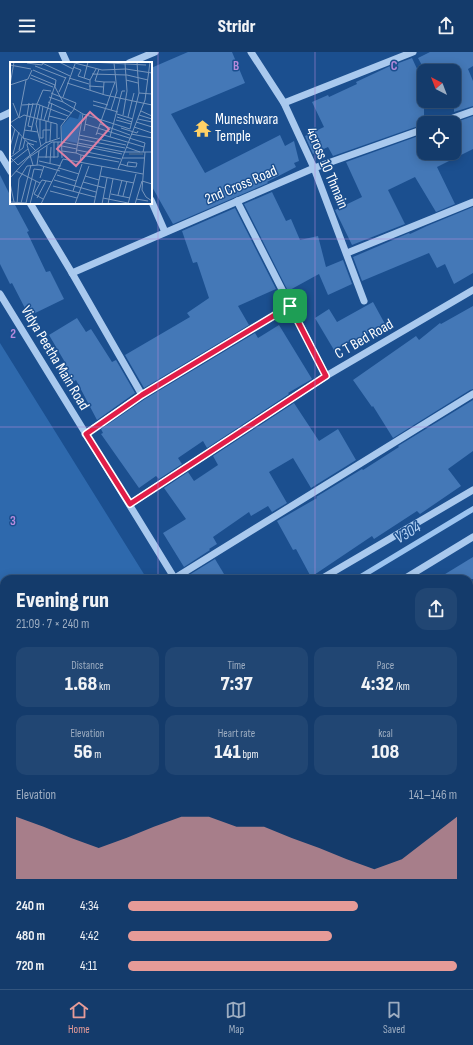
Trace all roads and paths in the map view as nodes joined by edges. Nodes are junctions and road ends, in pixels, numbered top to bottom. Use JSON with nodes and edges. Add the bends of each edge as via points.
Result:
{"nodes":[{"id":1,"x":62,"y":52,"type":"edge"},
{"id":2,"x":155,"y":52,"type":"edge"},
{"id":3,"x":251,"y":52,"type":"edge"},
{"id":4,"x":413,"y":52,"type":"edge"},
{"id":5,"x":140,"y":55,"type":"edge"},
{"id":6,"x":67,"y":62,"type":"edge"},
{"id":7,"x":130,"y":62,"type":"edge"},
{"id":8,"x":284,"y":103,"type":"junction"},
{"id":9,"x":473,"y":111,"type":"edge"},
{"id":10,"x":10,"y":112,"type":"edge"},
{"id":11,"x":459,"y":116,"type":"edge"},
{"id":12,"x":0,"y":117,"type":"edge"},
{"id":13,"x":417,"y":131,"type":"edge"},
{"id":14,"x":0,"y":154,"type":"edge"},
{"id":15,"x":314,"y":168,"type":"junction"},
{"id":16,"x":10,"y":170,"type":"edge"},
{"id":17,"x":237,"y":201,"type":"junction"},
{"id":18,"x":152,"y":202,"type":"edge"},
{"id":19,"x":473,"y":202,"type":"edge"},
{"id":20,"x":31,"y":204,"type":"edge"},
{"id":21,"x":166,"y":232,"type":"junction"},
{"id":22,"x":347,"y":253,"type":"junction"},
{"id":23,"x":72,"y":273,"type":"junction"},
{"id":24,"x":473,"y":290,"type":"edge"},
{"id":25,"x":0,"y":294,"type":"edge"},
{"id":26,"x":364,"y":301,"type":"dead end"},
{"id":27,"x":290,"y":306,"type":"junction"},
{"id":28,"x":326,"y":376,"type":"junction"},
{"id":29,"x":473,"y":394,"type":"edge"},
{"id":30,"x":142,"y":395,"type":"junction"},
{"id":31,"x":86,"y":434,"type":"junction"},
{"id":32,"x":473,"y":490,"type":"edge"},
{"id":33,"x":130,"y":504,"type":"junction"},
{"id":34,"x":473,"y":536,"type":"edge"},
{"id":35,"x":173,"y":575,"type":"edge"},
{"id":36,"x":181,"y":575,"type":"edge"},
{"id":37,"x":329,"y":575,"type":"edge"},
{"id":38,"x":410,"y":575,"type":"edge"}],
"edges":[{"from":1,"to":6,"type":"street"},
{"from":2,"to":5,"type":"street"},
{"from":3,"to":8,"type":"street","name":"4cross 10 Thmain"},
{"from":4,"to":8,"type":"street"},
{"from":5,"to":7,"type":"street"},
{"from":8,"to":15,"type":"street","name":"4cross 10 Thmain"},
{"from":9,"to":11,"type":"street"},
{"from":10,"to":12,"type":"street"},
{"from":13,"to":15,"type":"street","name":"2nd Cross Road"},
{"from":14,"to":16,"type":"street"},
{"from":15,"to":17,"type":"street","name":"2nd Cross Road"},
{"from":15,"to":22,"type":"street","name":"4cross 10 Thmain"},
{"from":17,"to":21,"type":"street","name":"2nd Cross Road"},
{"from":17,"to":27,"type":"street"},
{"from":18,"to":21,"type":"street"},
{"from":19,"to":22,"type":"street"},
{"from":20,"to":23,"type":"street"},
{"from":21,"to":23,"type":"street","name":"2nd Cross Road"},
{"from":22,"to":26,"type":"street","name":"4cross 10 Thmain"},
{"from":23,"to":30,"type":"street"},
{"from":24,"to":28,"type":"street","name":"C T Bed Road"},
{"from":25,"to":31,"type":"street","name":"Vidya Peetha Main Road"},
{"from":27,"to":28,"type":"street"},
{"from":27,"to":30,"type":"street"},
{"from":28,"to":33,"type":"street","name":"C T Bed Road"},
{"from":29,"to":36,"type":"street"},
{"from":30,"to":31,"type":"street"},
{"from":31,"to":33,"type":"street","name":"Vidya Peetha Main Road"},
{"from":32,"to":37,"type":"street"},
{"from":33,"to":35,"type":"street","name":"Vidya Peetha Main Road"},
{"from":34,"to":38,"type":"street"}]}
